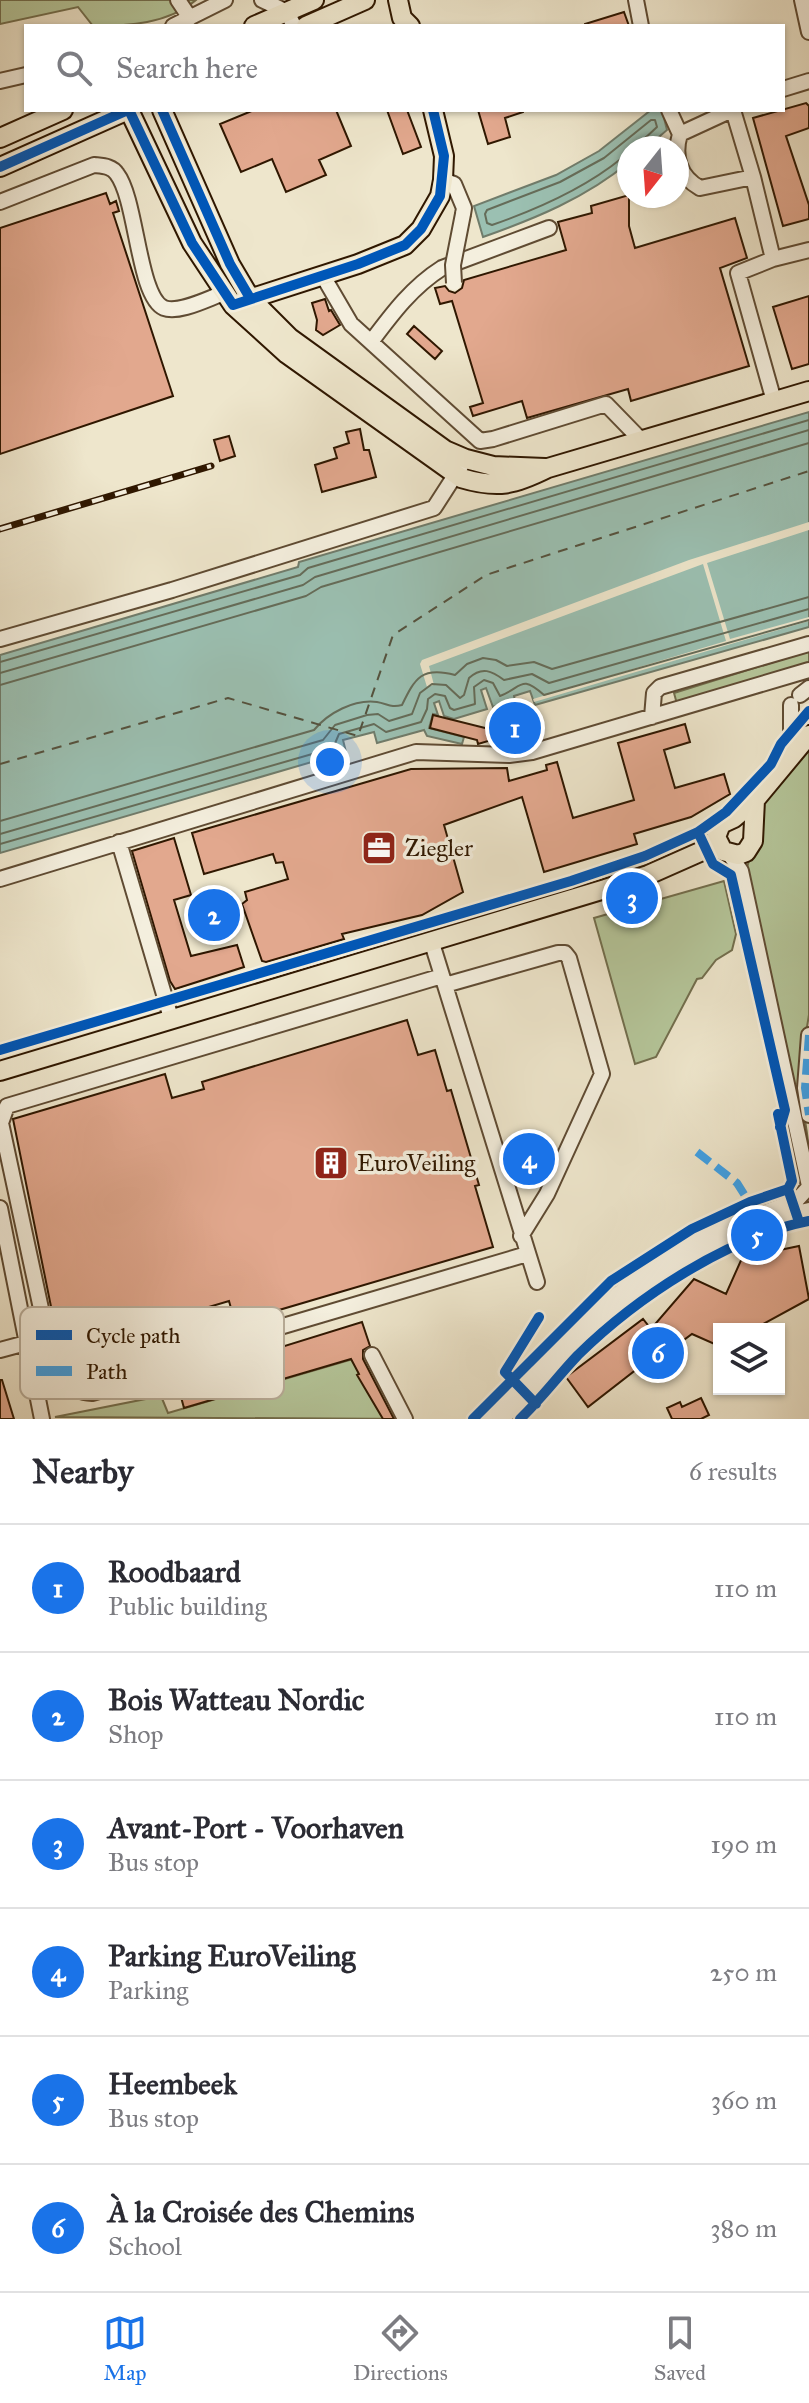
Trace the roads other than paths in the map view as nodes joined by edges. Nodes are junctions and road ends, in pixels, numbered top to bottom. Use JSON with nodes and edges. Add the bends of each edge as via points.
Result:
{"nodes":[{"id":1,"x":178,"y":0,"type":"edge"},
{"id":2,"x":225,"y":0,"type":"edge"},
{"id":3,"x":262,"y":0,"type":"edge"},
{"id":4,"x":314,"y":0,"type":"edge"},
{"id":5,"x":365,"y":0,"type":"edge"},
{"id":6,"x":636,"y":0,"type":"edge"},
{"id":7,"x":803,"y":2,"type":"edge"},
{"id":8,"x":190,"y":18,"type":"junction"},
{"id":9,"x":291,"y":19,"type":"edge"},
{"id":10,"x":177,"y":24,"type":"edge"},
{"id":11,"x":265,"y":24,"type":"edge"},
{"id":12,"x":311,"y":24,"type":"edge"},
{"id":13,"x":641,"y":24,"type":"edge"},
{"id":14,"x":809,"y":32,"type":"edge"},
{"id":15,"x":24,"y":75,"type":"edge"},
{"id":16,"x":0,"y":81,"type":"edge"},
{"id":17,"x":809,"y":81,"type":"edge"},
{"id":18,"x":785,"y":88,"type":"edge"},
{"id":19,"x":58,"y":112,"type":"edge"},
{"id":20,"x":124,"y":112,"type":"edge"},
{"id":21,"x":129,"y":112,"type":"edge"},
{"id":22,"x":163,"y":112,"type":"edge"},
{"id":23,"x":433,"y":112,"type":"edge"},
{"id":24,"x":670,"y":112,"type":"edge"},
{"id":25,"x":726,"y":112,"type":"edge"},
{"id":26,"x":733,"y":112,"type":"edge"},
{"id":27,"x":677,"y":130,"type":"junction"},
{"id":28,"x":0,"y":138,"type":"edge"},
{"id":29,"x":0,"y":167,"type":"edge"},
{"id":30,"x":753,"y":177,"type":"junction"},
{"id":31,"x":443,"y":180,"type":"junction"},
{"id":32,"x":0,"y":202,"type":"edge"},
{"id":33,"x":549,"y":228,"type":"dead end"},
{"id":34,"x":809,"y":250,"type":"edge"},
{"id":35,"x":773,"y":259,"type":"junction"},
{"id":36,"x":323,"y":276,"type":"junction"},
{"id":37,"x":454,"y":283,"type":"dead end"},
{"id":38,"x":236,"y":299,"type":"junction"},
{"id":39,"x":371,"y":342,"type":"junction"},
{"id":40,"x":809,"y":391,"type":"edge"},
{"id":41,"x":774,"y":401,"type":"junction"},
{"id":42,"x":641,"y":440,"type":"junction"},
{"id":43,"x":461,"y":467,"type":"junction"},
{"id":44,"x":0,"y":639,"type":"edge"},
{"id":45,"x":809,"y":644,"type":"edge"},
{"id":46,"x":809,"y":670,"type":"edge"},
{"id":47,"x":800,"y":696,"type":"edge"},
{"id":48,"x":652,"y":717,"type":"junction"},
{"id":49,"x":809,"y":735,"type":"edge"},
{"id":50,"x":791,"y":756,"type":"junction"},
{"id":51,"x":755,"y":800,"type":"junction"},
{"id":52,"x":734,"y":818,"type":"junction"},
{"id":53,"x":752,"y":829,"type":"junction"},
{"id":54,"x":119,"y":842,"type":"junction"},
{"id":55,"x":731,"y":850,"type":"junction"},
{"id":56,"x":0,"y":879,"type":"edge"},
{"id":57,"x":431,"y":940,"type":"junction"},
{"id":58,"x":444,"y":980,"type":"junction"},
{"id":59,"x":171,"y":1018,"type":"junction"},
{"id":60,"x":809,"y":1035,"type":"edge"},
{"id":61,"x":0,"y":1071,"type":"edge"},
{"id":62,"x":809,"y":1115,"type":"edge"},
{"id":63,"x":809,"y":1186,"type":"edge"},
{"id":64,"x":0,"y":1208,"type":"edge"},
{"id":65,"x":809,"y":1210,"type":"edge"},
{"id":66,"x":521,"y":1236,"type":"junction"},
{"id":67,"x":527,"y":1254,"type":"junction"},
{"id":68,"x":537,"y":1282,"type":"dead end"},
{"id":69,"x":41,"y":1307,"type":"edge"},
{"id":70,"x":20,"y":1312,"type":"edge"},
{"id":71,"x":284,"y":1326,"type":"edge"},
{"id":72,"x":20,"y":1345,"type":"edge"},
{"id":73,"x":0,"y":1350,"type":"edge"},
{"id":74,"x":372,"y":1355,"type":"dead end"},
{"id":75,"x":405,"y":1419,"type":"edge"},
{"id":76,"x":486,"y":1419,"type":"edge"},
{"id":77,"x":502,"y":1419,"type":"edge"}],
"edges":[{"from":1,"to":8,"type":"street"},
{"from":2,"to":8,"type":"street"},
{"from":3,"to":9,"type":"street"},
{"from":4,"to":9,"type":"main road"},
{"from":5,"to":12,"type":"main road"},
{"from":6,"to":13,"type":"street"},
{"from":7,"to":14,"type":"street"},
{"from":8,"to":10,"type":"street"},
{"from":9,"to":11,"type":"main road"},
{"from":15,"to":16,"type":"street"},
{"from":17,"to":18,"type":"street"},
{"from":19,"to":28,"type":"main road"},
{"from":20,"to":29,"type":"main road"},
{"from":21,"to":38,"type":"main road","via":[[192,243]]},
{"from":22,"to":38,"type":"main road","via":[[230,264]]},
{"from":23,"to":31,"type":"main road","via":[[444,156]]},
{"from":24,"to":27,"type":"street"},
{"from":25,"to":27,"type":"street"},
{"from":26,"to":30,"type":"street"},
{"from":27,"to":30,"type":"street","via":[[679,168],[686,180],[700,188]]},
{"from":30,"to":35,"type":"street"},
{"from":31,"to":36,"type":"main road","via":[[434,208],[405,245]]},
{"from":31,"to":37,"type":"street","bridge":true,"via":[[454,184],[464,208]]},
{"from":32,"to":38,"type":"street","via":[[94,165],[108,167],[117,173],[127,199],[154,300],[165,309]]},
{"from":33,"to":39,"type":"street","via":[[442,268],[408,295]]},
{"from":34,"to":35,"type":"street"},
{"from":35,"to":41,"type":"street","via":[[738,273]]},
{"from":36,"to":38,"type":"main road"},
{"from":36,"to":39,"type":"street","via":[[351,324]]},
{"from":38,"to":43,"type":"main road","via":[[287,354]]},
{"from":39,"to":42,"type":"street","via":[[480,441],[606,404]]},
{"from":40,"to":41,"type":"main road"},
{"from":41,"to":42,"type":"main road"},
{"from":42,"to":43,"type":"main road","via":[[548,468],[519,483],[479,484]]},
{"from":43,"to":44,"type":"street","via":[[434,508]]},
{"from":45,"to":48,"type":"street","via":[[660,687],[654,693]]},
{"from":46,"to":48,"type":"street"},
{"from":47,"to":50,"type":"street"},
{"from":48,"to":54,"type":"street","via":[[520,755],[416,752]]},
{"from":49,"to":50,"type":"main road"},
{"from":50,"to":51,"type":"main road"},
{"from":51,"to":52,"type":"main road"},
{"from":51,"to":53,"type":"main road"},
{"from":52,"to":53,"type":"main road"},
{"from":52,"to":55,"type":"main road","via":[[717,830]]},
{"from":53,"to":55,"type":"main road","via":[[753,841]]},
{"from":54,"to":56,"type":"street"},
{"from":54,"to":59,"type":"street"},
{"from":55,"to":57,"type":"main road"},
{"from":55,"to":63,"type":"street","via":[[741,871]]},
{"from":57,"to":58,"type":"street"},
{"from":57,"to":59,"type":"main road"},
{"from":58,"to":66,"type":"street"},
{"from":58,"to":66,"type":"street","via":[[562,952],[568,955],[601,1077],[547,1194]]},
{"from":58,"to":69,"type":"street","via":[[7,1106],[1,1118]]},
{"from":59,"to":61,"type":"main road"},
{"from":60,"to":62,"type":"street"},
{"from":63,"to":76,"type":"street","via":[[797,1200],[728,1226],[636,1279],[564,1339]]},
{"from":64,"to":70,"type":"street"},
{"from":65,"to":77,"type":"street","via":[[758,1226],[652,1282],[574,1345]]},
{"from":66,"to":67,"type":"street"},
{"from":67,"to":68,"type":"street"},
{"from":67,"to":71,"type":"street"},
{"from":72,"to":73,"type":"street"},
{"from":74,"to":75,"type":"street"}]}
